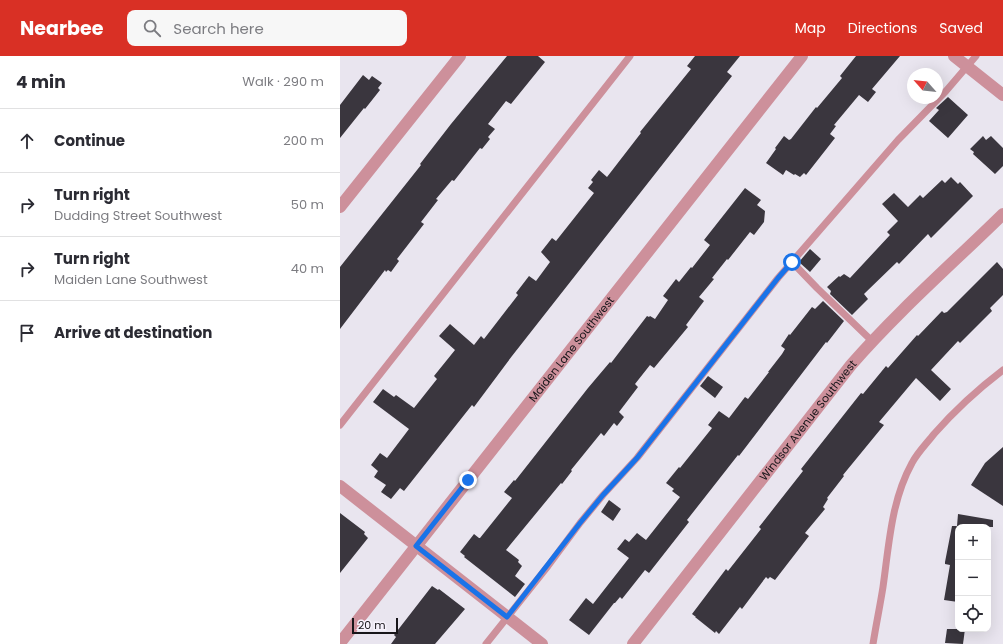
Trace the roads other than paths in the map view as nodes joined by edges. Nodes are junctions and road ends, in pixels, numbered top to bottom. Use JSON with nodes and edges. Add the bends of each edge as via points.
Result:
{"nodes":[{"id":1,"x":460,"y":56,"type":"edge"},
{"id":2,"x":630,"y":56,"type":"edge"},
{"id":3,"x":802,"y":56,"type":"edge"},
{"id":4,"x":954,"y":56,"type":"edge"},
{"id":5,"x":976,"y":56,"type":"edge"},
{"id":6,"x":967,"y":66,"type":"junction"},
{"id":7,"x":1003,"y":95,"type":"edge"},
{"id":8,"x":340,"y":207,"type":"edge"},
{"id":9,"x":1003,"y":214,"type":"edge"},
{"id":10,"x":792,"y":262,"type":"junction"},
{"id":11,"x":872,"y":341,"type":"junction"},
{"id":12,"x":1003,"y":370,"type":"edge"},
{"id":13,"x":340,"y":425,"type":"edge"},
{"id":14,"x":340,"y":486,"type":"edge"},
{"id":15,"x":416,"y":546,"type":"junction"},
{"id":16,"x":507,"y":617,"type":"junction"},
{"id":17,"x":340,"y":642,"type":"edge"},
{"id":18,"x":486,"y":644,"type":"edge"},
{"id":19,"x":542,"y":644,"type":"edge"},
{"id":20,"x":633,"y":644,"type":"edge"},
{"id":21,"x":873,"y":644,"type":"edge"}],
"edges":[{"from":1,"to":8,"type":"street"},
{"from":2,"to":13,"type":"lane"},
{"from":3,"to":15,"type":"street","name":"Maiden Lane Southwest"},
{"from":4,"to":6,"type":"street"},
{"from":5,"to":6,"type":"lane"},
{"from":6,"to":7,"type":"street"},
{"from":6,"to":10,"type":"lane","via":[[898,140]]},
{"from":9,"to":11,"type":"street","name":"Windsor Avenue Southwest"},
{"from":10,"to":11,"type":"lane"},
{"from":10,"to":16,"type":"lane"},
{"from":11,"to":20,"type":"street","name":"Windsor Avenue Southwest","via":[[851,364]]},
{"from":12,"to":21,"type":"lane","via":[[977,390],[950,417],[912,462],[891,522],[883,590]]},
{"from":14,"to":15,"type":"street"},
{"from":15,"to":16,"type":"street"},
{"from":15,"to":17,"type":"street","name":"Maiden Lane Southwest"},
{"from":16,"to":18,"type":"lane"},
{"from":16,"to":19,"type":"street"}]}
